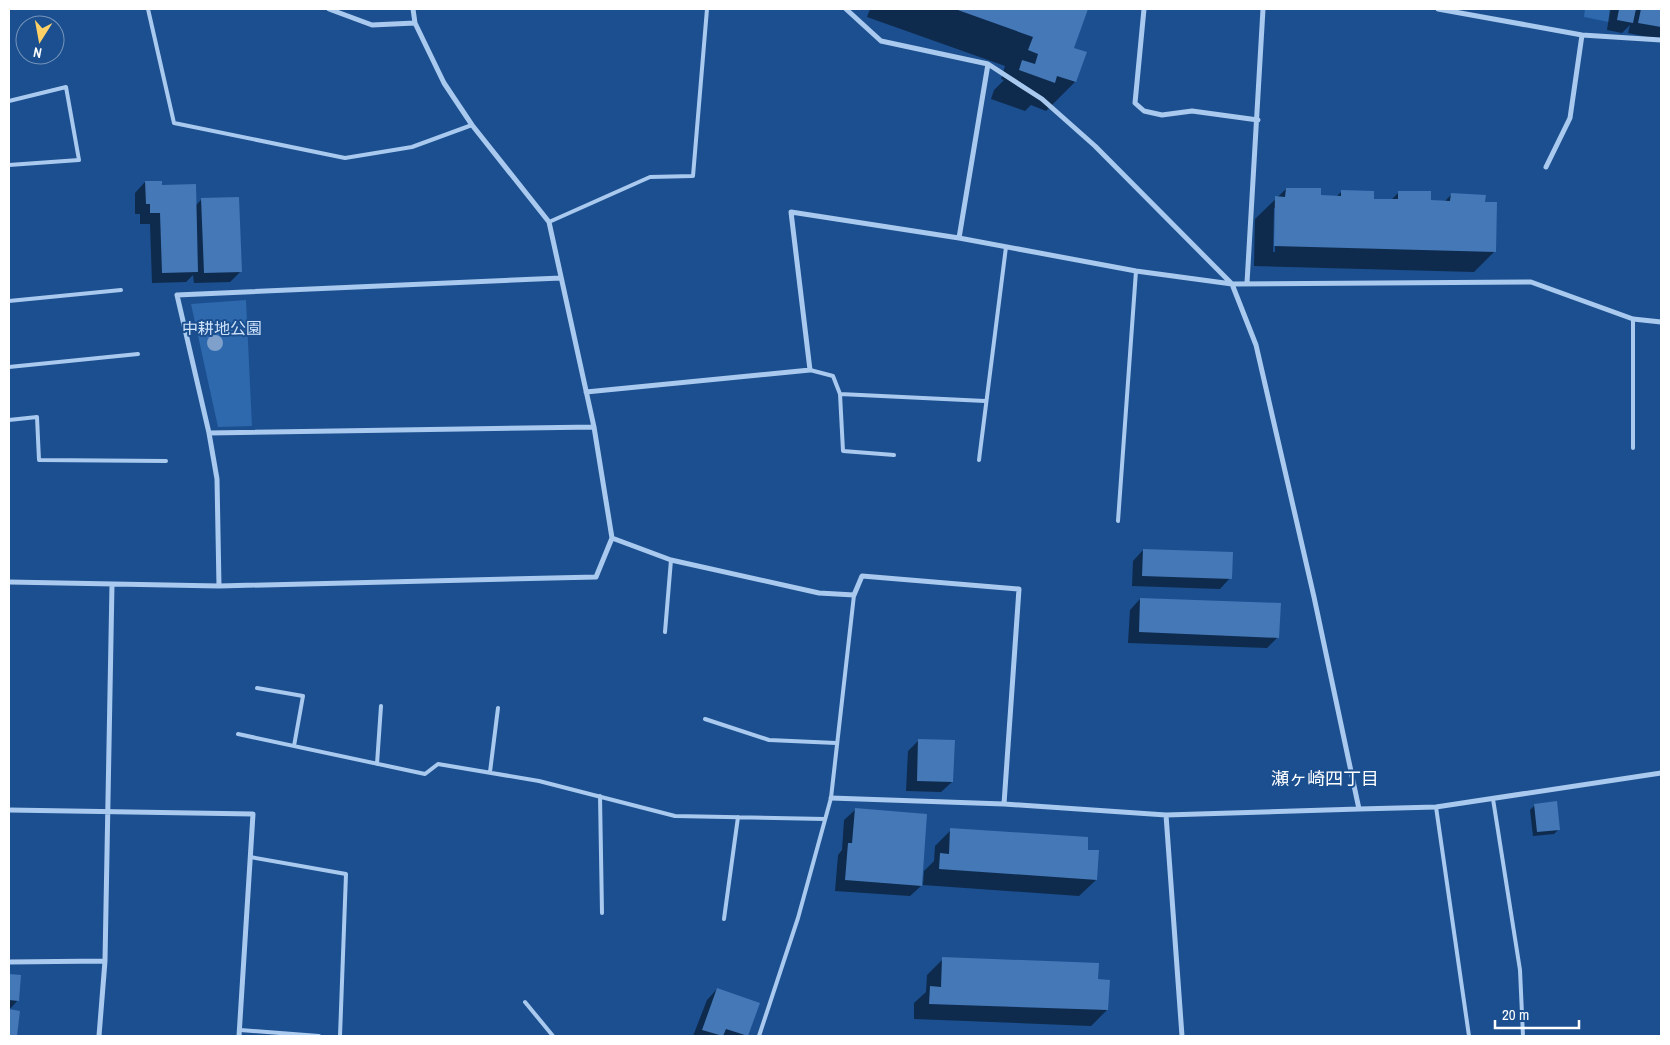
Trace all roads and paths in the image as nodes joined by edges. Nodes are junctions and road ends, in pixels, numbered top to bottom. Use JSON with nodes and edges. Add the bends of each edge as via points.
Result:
{"nodes":[{"id":1,"x":148,"y":9,"type":"edge"},
{"id":2,"x":329,"y":9,"type":"edge"},
{"id":3,"x":413,"y":9,"type":"edge"},
{"id":4,"x":707,"y":9,"type":"edge"},
{"id":5,"x":846,"y":9,"type":"edge"},
{"id":6,"x":1144,"y":9,"type":"edge"},
{"id":7,"x":1263,"y":9,"type":"edge"},
{"id":8,"x":1438,"y":9,"type":"edge"},
{"id":9,"x":415,"y":22,"type":"junction"},
{"id":10,"x":1582,"y":36,"type":"junction"},
{"id":11,"x":1661,"y":40,"type":"edge"},
{"id":12,"x":988,"y":64,"type":"junction"},
{"id":13,"x":9,"y":101,"type":"edge"},
{"id":14,"x":1258,"y":120,"type":"junction"},
{"id":15,"x":472,"y":125,"type":"junction"},
{"id":16,"x":9,"y":165,"type":"edge"},
{"id":17,"x":1546,"y":167,"type":"dead end"},
{"id":18,"x":548,"y":222,"type":"junction"},
{"id":19,"x":959,"y":238,"type":"junction"},
{"id":20,"x":1006,"y":247,"type":"junction"},
{"id":21,"x":1136,"y":271,"type":"junction"},
{"id":22,"x":561,"y":278,"type":"junction"},
{"id":23,"x":1247,"y":283,"type":"junction"},
{"id":24,"x":1232,"y":284,"type":"junction"},
{"id":25,"x":121,"y":290,"type":"dead end"},
{"id":26,"x":9,"y":301,"type":"edge"},
{"id":27,"x":1633,"y":319,"type":"junction"},
{"id":28,"x":1661,"y":322,"type":"edge"},
{"id":29,"x":138,"y":354,"type":"dead end"},
{"id":30,"x":9,"y":367,"type":"edge"},
{"id":31,"x":810,"y":370,"type":"junction"},
{"id":32,"x":586,"y":392,"type":"junction"},
{"id":33,"x":840,"y":394,"type":"junction"},
{"id":34,"x":985,"y":401,"type":"junction"},
{"id":35,"x":9,"y":420,"type":"edge"},
{"id":36,"x":594,"y":427,"type":"junction"},
{"id":37,"x":209,"y":433,"type":"junction"},
{"id":38,"x":1633,"y":448,"type":"dead end"},
{"id":39,"x":894,"y":455,"type":"dead end"},
{"id":40,"x":979,"y":460,"type":"dead end"},
{"id":41,"x":166,"y":461,"type":"dead end"},
{"id":42,"x":1118,"y":520,"type":"dead end"},
{"id":43,"x":612,"y":538,"type":"junction"},
{"id":44,"x":671,"y":560,"type":"junction"},
{"id":45,"x":9,"y":582,"type":"edge"},
{"id":46,"x":112,"y":584,"type":"junction"},
{"id":47,"x":219,"y":586,"type":"junction"},
{"id":48,"x":854,"y":595,"type":"junction"},
{"id":49,"x":665,"y":632,"type":"dead end"},
{"id":50,"x":257,"y":688,"type":"dead end"},
{"id":51,"x":381,"y":706,"type":"dead end"},
{"id":52,"x":498,"y":708,"type":"dead end"},
{"id":53,"x":705,"y":719,"type":"dead end"},
{"id":54,"x":238,"y":734,"type":"dead end"},
{"id":55,"x":836,"y":743,"type":"junction"},
{"id":56,"x":294,"y":746,"type":"junction"},
{"id":57,"x":377,"y":764,"type":"junction"},
{"id":58,"x":490,"y":772,"type":"junction"},
{"id":59,"x":1661,"y":773,"type":"edge"},
{"id":60,"x":600,"y":796,"type":"junction"},
{"id":61,"x":831,"y":798,"type":"junction"},
{"id":62,"x":1493,"y":799,"type":"junction"},
{"id":63,"x":1004,"y":804,"type":"junction"},
{"id":64,"x":1436,"y":807,"type":"junction"},
{"id":65,"x":9,"y":810,"type":"edge"},
{"id":66,"x":1359,"y":810,"type":"junction"},
{"id":67,"x":108,"y":812,"type":"junction"},
{"id":68,"x":1166,"y":815,"type":"junction"},
{"id":69,"x":738,"y":817,"type":"junction"},
{"id":70,"x":825,"y":819,"type":"junction"},
{"id":71,"x":250,"y":857,"type":"junction"},
{"id":72,"x":602,"y":913,"type":"dead end"},
{"id":73,"x":724,"y":919,"type":"dead end"},
{"id":74,"x":105,"y":961,"type":"junction"},
{"id":75,"x":9,"y":962,"type":"edge"},
{"id":76,"x":525,"y":1002,"type":"dead end"},
{"id":77,"x":240,"y":1030,"type":"junction"},
{"id":78,"x":99,"y":1036,"type":"edge"},
{"id":79,"x":239,"y":1036,"type":"edge"},
{"id":80,"x":319,"y":1036,"type":"edge"},
{"id":81,"x":340,"y":1036,"type":"edge"},
{"id":82,"x":553,"y":1036,"type":"edge"},
{"id":83,"x":759,"y":1036,"type":"edge"},
{"id":84,"x":1182,"y":1036,"type":"edge"},
{"id":85,"x":1469,"y":1036,"type":"edge"},
{"id":86,"x":1523,"y":1036,"type":"edge"}],
"edges":[{"from":1,"to":15,"type":"lane","via":[[174,123],[345,158],[412,147]]},
{"from":2,"to":9,"type":"street","via":[[372,25]]},
{"from":3,"to":9,"type":"street"},
{"from":4,"to":18,"type":"lane","via":[[693,176],[650,177]]},
{"from":5,"to":12,"type":"street","via":[[880,41]]},
{"from":6,"to":14,"type":"street","via":[[1135,103],[1144,112],[1162,115],[1192,111]]},
{"from":7,"to":14,"type":"street"},
{"from":8,"to":10,"type":"street"},
{"from":9,"to":15,"type":"street","via":[[444,84]]},
{"from":10,"to":11,"type":"street"},
{"from":10,"to":17,"type":"street","via":[[1570,118]]},
{"from":12,"to":19,"type":"street"},
{"from":12,"to":24,"type":"street","via":[[1042,99],[1095,146]]},
{"from":13,"to":16,"type":"lane","via":[[66,87],[79,160]]},
{"from":14,"to":23,"type":"street"},
{"from":15,"to":18,"type":"street"},
{"from":18,"to":22,"type":"street"},
{"from":19,"to":20,"type":"street"},
{"from":19,"to":31,"type":"street","via":[[791,212]]},
{"from":20,"to":21,"type":"street"},
{"from":20,"to":34,"type":"lane"},
{"from":21,"to":24,"type":"street"},
{"from":21,"to":42,"type":"lane"},
{"from":22,"to":32,"type":"street"},
{"from":22,"to":37,"type":"street","via":[[177,295]]},
{"from":23,"to":24,"type":"street"},
{"from":23,"to":27,"type":"street","via":[[1531,282]]},
{"from":24,"to":66,"type":"street","via":[[1256,345]]},
{"from":25,"to":26,"type":"lane"},
{"from":27,"to":28,"type":"street"},
{"from":27,"to":38,"type":"lane"},
{"from":29,"to":30,"type":"lane"},
{"from":31,"to":32,"type":"street"},
{"from":31,"to":33,"type":"lane","via":[[833,376]]},
{"from":32,"to":36,"type":"street"},
{"from":33,"to":34,"type":"lane"},
{"from":33,"to":39,"type":"lane","via":[[844,451]]},
{"from":34,"to":40,"type":"lane"},
{"from":35,"to":41,"type":"lane","via":[[37,417],[39,460]]},
{"from":36,"to":37,"type":"street"},
{"from":36,"to":43,"type":"street"},
{"from":37,"to":47,"type":"street","via":[[217,479]]},
{"from":43,"to":44,"type":"street"},
{"from":43,"to":47,"type":"street","via":[[596,577]]},
{"from":44,"to":48,"type":"street","via":[[819,593]]},
{"from":44,"to":49,"type":"lane"},
{"from":45,"to":46,"type":"street"},
{"from":46,"to":47,"type":"street"},
{"from":46,"to":67,"type":"street"},
{"from":48,"to":55,"type":"lane"},
{"from":48,"to":63,"type":"street","via":[[862,576],[1019,589]]},
{"from":50,"to":56,"type":"lane","via":[[303,696]]},
{"from":51,"to":57,"type":"lane"},
{"from":52,"to":58,"type":"lane"},
{"from":53,"to":55,"type":"lane","via":[[770,740]]},
{"from":54,"to":56,"type":"lane"},
{"from":55,"to":61,"type":"lane"},
{"from":56,"to":57,"type":"lane"},
{"from":57,"to":58,"type":"lane","via":[[425,774],[438,764]]},
{"from":58,"to":60,"type":"lane"},
{"from":59,"to":62,"type":"street"},
{"from":60,"to":69,"type":"lane","via":[[675,816]]},
{"from":60,"to":72,"type":"lane"},
{"from":61,"to":63,"type":"street"},
{"from":61,"to":70,"type":"lane"},
{"from":62,"to":64,"type":"street"},
{"from":62,"to":86,"type":"lane","via":[[1520,970]]},
{"from":63,"to":68,"type":"street"},
{"from":64,"to":66,"type":"street"},
{"from":64,"to":85,"type":"lane"},
{"from":65,"to":67,"type":"street"},
{"from":66,"to":68,"type":"street"},
{"from":67,"to":71,"type":"street","via":[[253,814]]},
{"from":67,"to":74,"type":"street"},
{"from":68,"to":84,"type":"street"},
{"from":69,"to":70,"type":"lane"},
{"from":69,"to":73,"type":"lane"},
{"from":70,"to":83,"type":"lane","via":[[798,918]]},
{"from":71,"to":77,"type":"street"},
{"from":71,"to":81,"type":"lane","via":[[346,874]]},
{"from":74,"to":75,"type":"street"},
{"from":74,"to":78,"type":"street"},
{"from":76,"to":82,"type":"lane"},
{"from":77,"to":79,"type":"street"},
{"from":77,"to":80,"type":"lane"}]}
